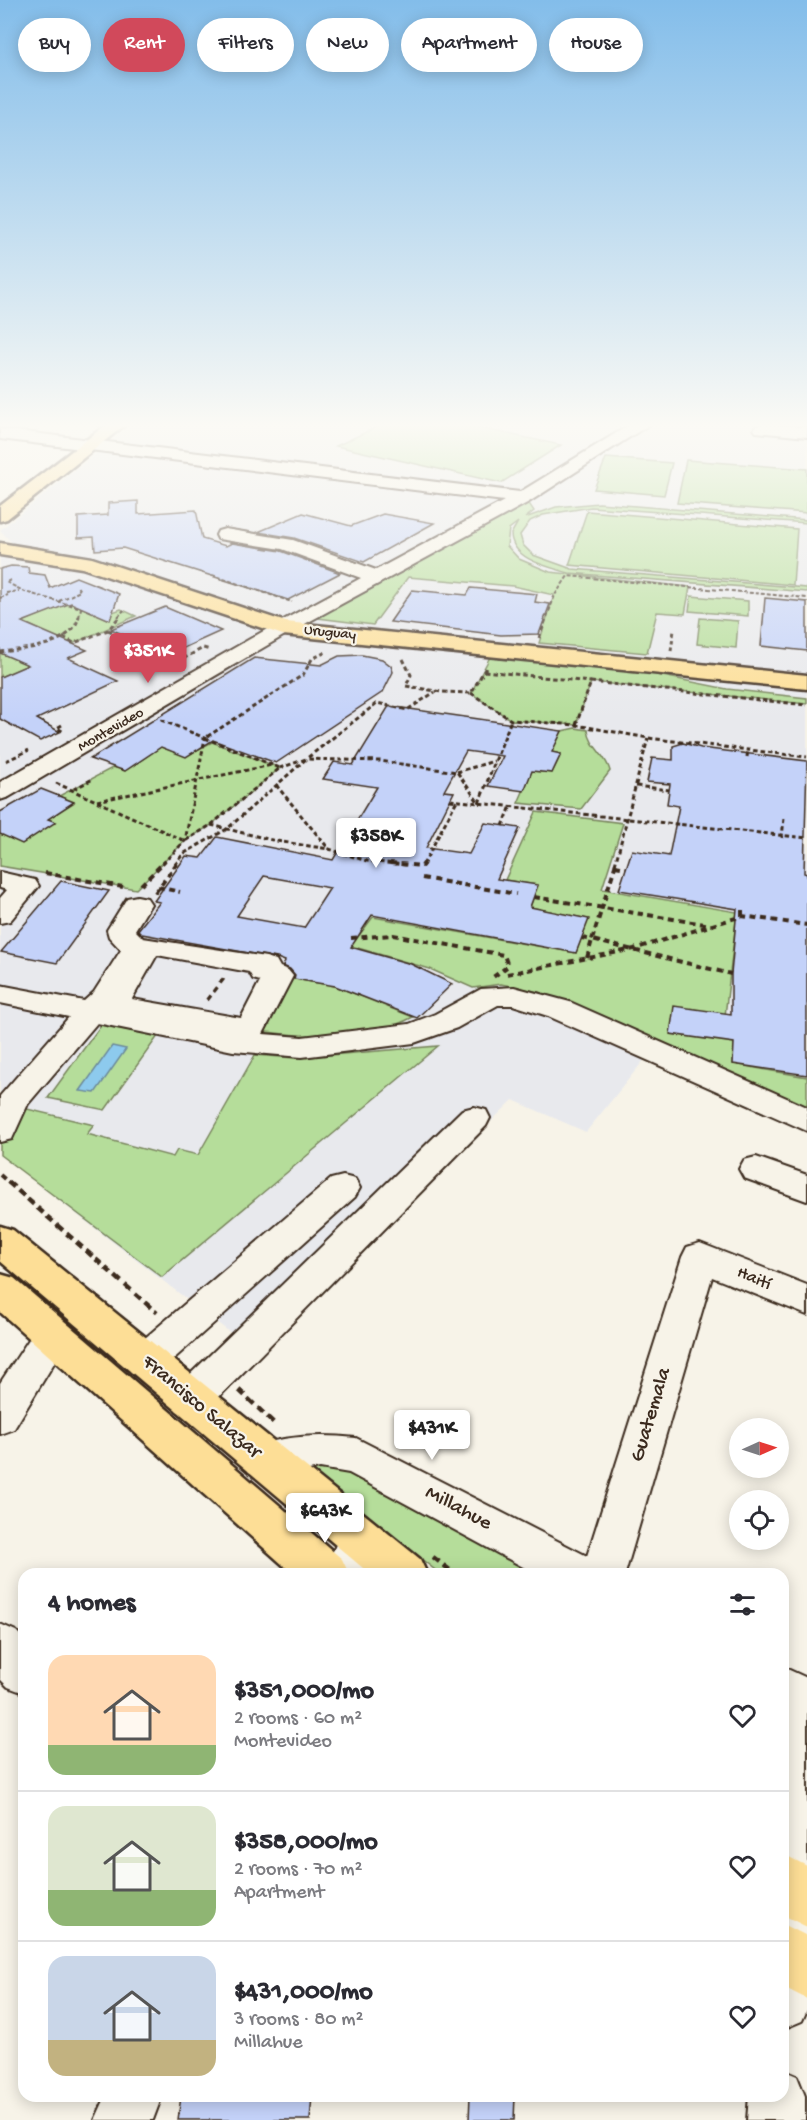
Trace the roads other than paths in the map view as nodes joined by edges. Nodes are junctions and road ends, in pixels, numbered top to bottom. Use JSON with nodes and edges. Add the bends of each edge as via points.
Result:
{"nodes":[{"id":1,"x":477,"y":523,"type":"edge"},
{"id":2,"x":225,"y":535,"type":"dead end"},
{"id":3,"x":1,"y":549,"type":"edge"},
{"id":4,"x":378,"y":577,"type":"junction"},
{"id":5,"x":283,"y":628,"type":"junction"},
{"id":6,"x":670,"y":662,"type":"junction"},
{"id":7,"x":807,"y":682,"type":"edge"},
{"id":8,"x":807,"y":690,"type":"edge"},
{"id":9,"x":0,"y":792,"type":"edge"},
{"id":10,"x":0,"y":880,"type":"edge"},
{"id":11,"x":142,"y":893,"type":"road end"},
{"id":12,"x":0,"y":915,"type":"edge"},
{"id":13,"x":268,"y":974,"type":"joint"},
{"id":14,"x":0,"y":994,"type":"edge"},
{"id":15,"x":90,"y":1012,"type":"junction"},
{"id":16,"x":7,"y":1100,"type":"edge"},
{"id":17,"x":474,"y":1118,"type":"dead end"},
{"id":18,"x":807,"y":1120,"type":"edge"},
{"id":19,"x":0,"y":1131,"type":"edge"},
{"id":20,"x":756,"y":1169,"type":"dead end"},
{"id":21,"x":343,"y":1188,"type":"dead end"},
{"id":22,"x":807,"y":1189,"type":"edge"},
{"id":23,"x":0,"y":1240,"type":"edge"},
{"id":24,"x":700,"y":1257,"type":"joint"},
{"id":25,"x":0,"y":1289,"type":"edge"},
{"id":26,"x":807,"y":1301,"type":"edge"},
{"id":27,"x":52,"y":1335,"type":"junction"},
{"id":28,"x":145,"y":1361,"type":"junction"},
{"id":29,"x":191,"y":1399,"type":"junction"},
{"id":30,"x":0,"y":1417,"type":"edge"},
{"id":31,"x":264,"y":1460,"type":"junction"},
{"id":32,"x":353,"y":1556,"type":"edge"},
{"id":33,"x":319,"y":1568,"type":"edge"},
{"id":34,"x":387,"y":1568,"type":"edge"},
{"id":35,"x":568,"y":1568,"type":"edge"},
{"id":36,"x":605,"y":1568,"type":"edge"},
{"id":37,"x":0,"y":1646,"type":"edge"},
{"id":38,"x":18,"y":1665,"type":"edge"},
{"id":39,"x":789,"y":1694,"type":"edge"},
{"id":40,"x":807,"y":1704,"type":"edge"},
{"id":41,"x":807,"y":1733,"type":"edge"},
{"id":42,"x":793,"y":1889,"type":"edge"},
{"id":43,"x":790,"y":1970,"type":"edge"},
{"id":44,"x":132,"y":2102,"type":"edge"},
{"id":45,"x":777,"y":2102,"type":"edge"},
{"id":46,"x":124,"y":2120,"type":"edge"},
{"id":47,"x":776,"y":2120,"type":"edge"}],
"edges":[{"from":1,"to":4,"type":"street","name":"Montevideo"},
{"from":2,"to":4,"type":"street","via":[[286,544]]},
{"from":3,"to":5,"type":"main road","name":"Uruguay","via":[[85,562]]},
{"from":4,"to":5,"type":"street","name":"Montevideo"},
{"from":5,"to":6,"type":"main road","name":"Uruguay"},
{"from":5,"to":9,"type":"street","name":"Montevideo"},
{"from":6,"to":7,"type":"main road","name":"Uruguay"},
{"from":6,"to":8,"type":"main road","name":"Uruguay","via":[[732,681]]},
{"from":10,"to":12,"type":"street","via":[[25,886]]},
{"from":11,"to":15,"type":"street","via":[[121,930],[135,950],[105,998]]},
{"from":13,"to":13,"type":"street","via":[[278,976],[250,1030],[114,1005],[148,945],[266,966],[263,972]]},
{"from":14,"to":15,"type":"street"},
{"from":15,"to":16,"type":"street"},
{"from":15,"to":18,"type":"street","via":[[233,1041],[302,1047],[414,1034],[492,996],[514,996],[559,1009]]},
{"from":16,"to":19,"type":"street"},
{"from":17,"to":29,"type":"street"},
{"from":20,"to":22,"type":"street"},
{"from":21,"to":28,"type":"street"},
{"from":23,"to":28,"type":"main road","name":"Francisco Salazar"},
{"from":24,"to":26,"type":"street","name":"Haití"},
{"from":24,"to":36,"type":"street","name":"Guatemala"},
{"from":25,"to":27,"type":"main road"},
{"from":27,"to":30,"type":"street"},
{"from":27,"to":33,"type":"main road"},
{"from":28,"to":29,"type":"main road","name":"Francisco Salazar"},
{"from":29,"to":31,"type":"main road","name":"Francisco Salazar"},
{"from":31,"to":32,"type":"main road","name":"Francisco Salazar"},
{"from":31,"to":35,"type":"street","name":"Millahue","via":[[320,1450],[356,1456]]},
{"from":32,"to":34,"type":"main road","name":"Francisco Salazar"},
{"from":37,"to":38,"type":"street"},
{"from":39,"to":40,"type":"street"},
{"from":41,"to":42,"type":"street"},
{"from":42,"to":43,"type":"street"},
{"from":44,"to":46,"type":"street"},
{"from":45,"to":47,"type":"street"}]}
